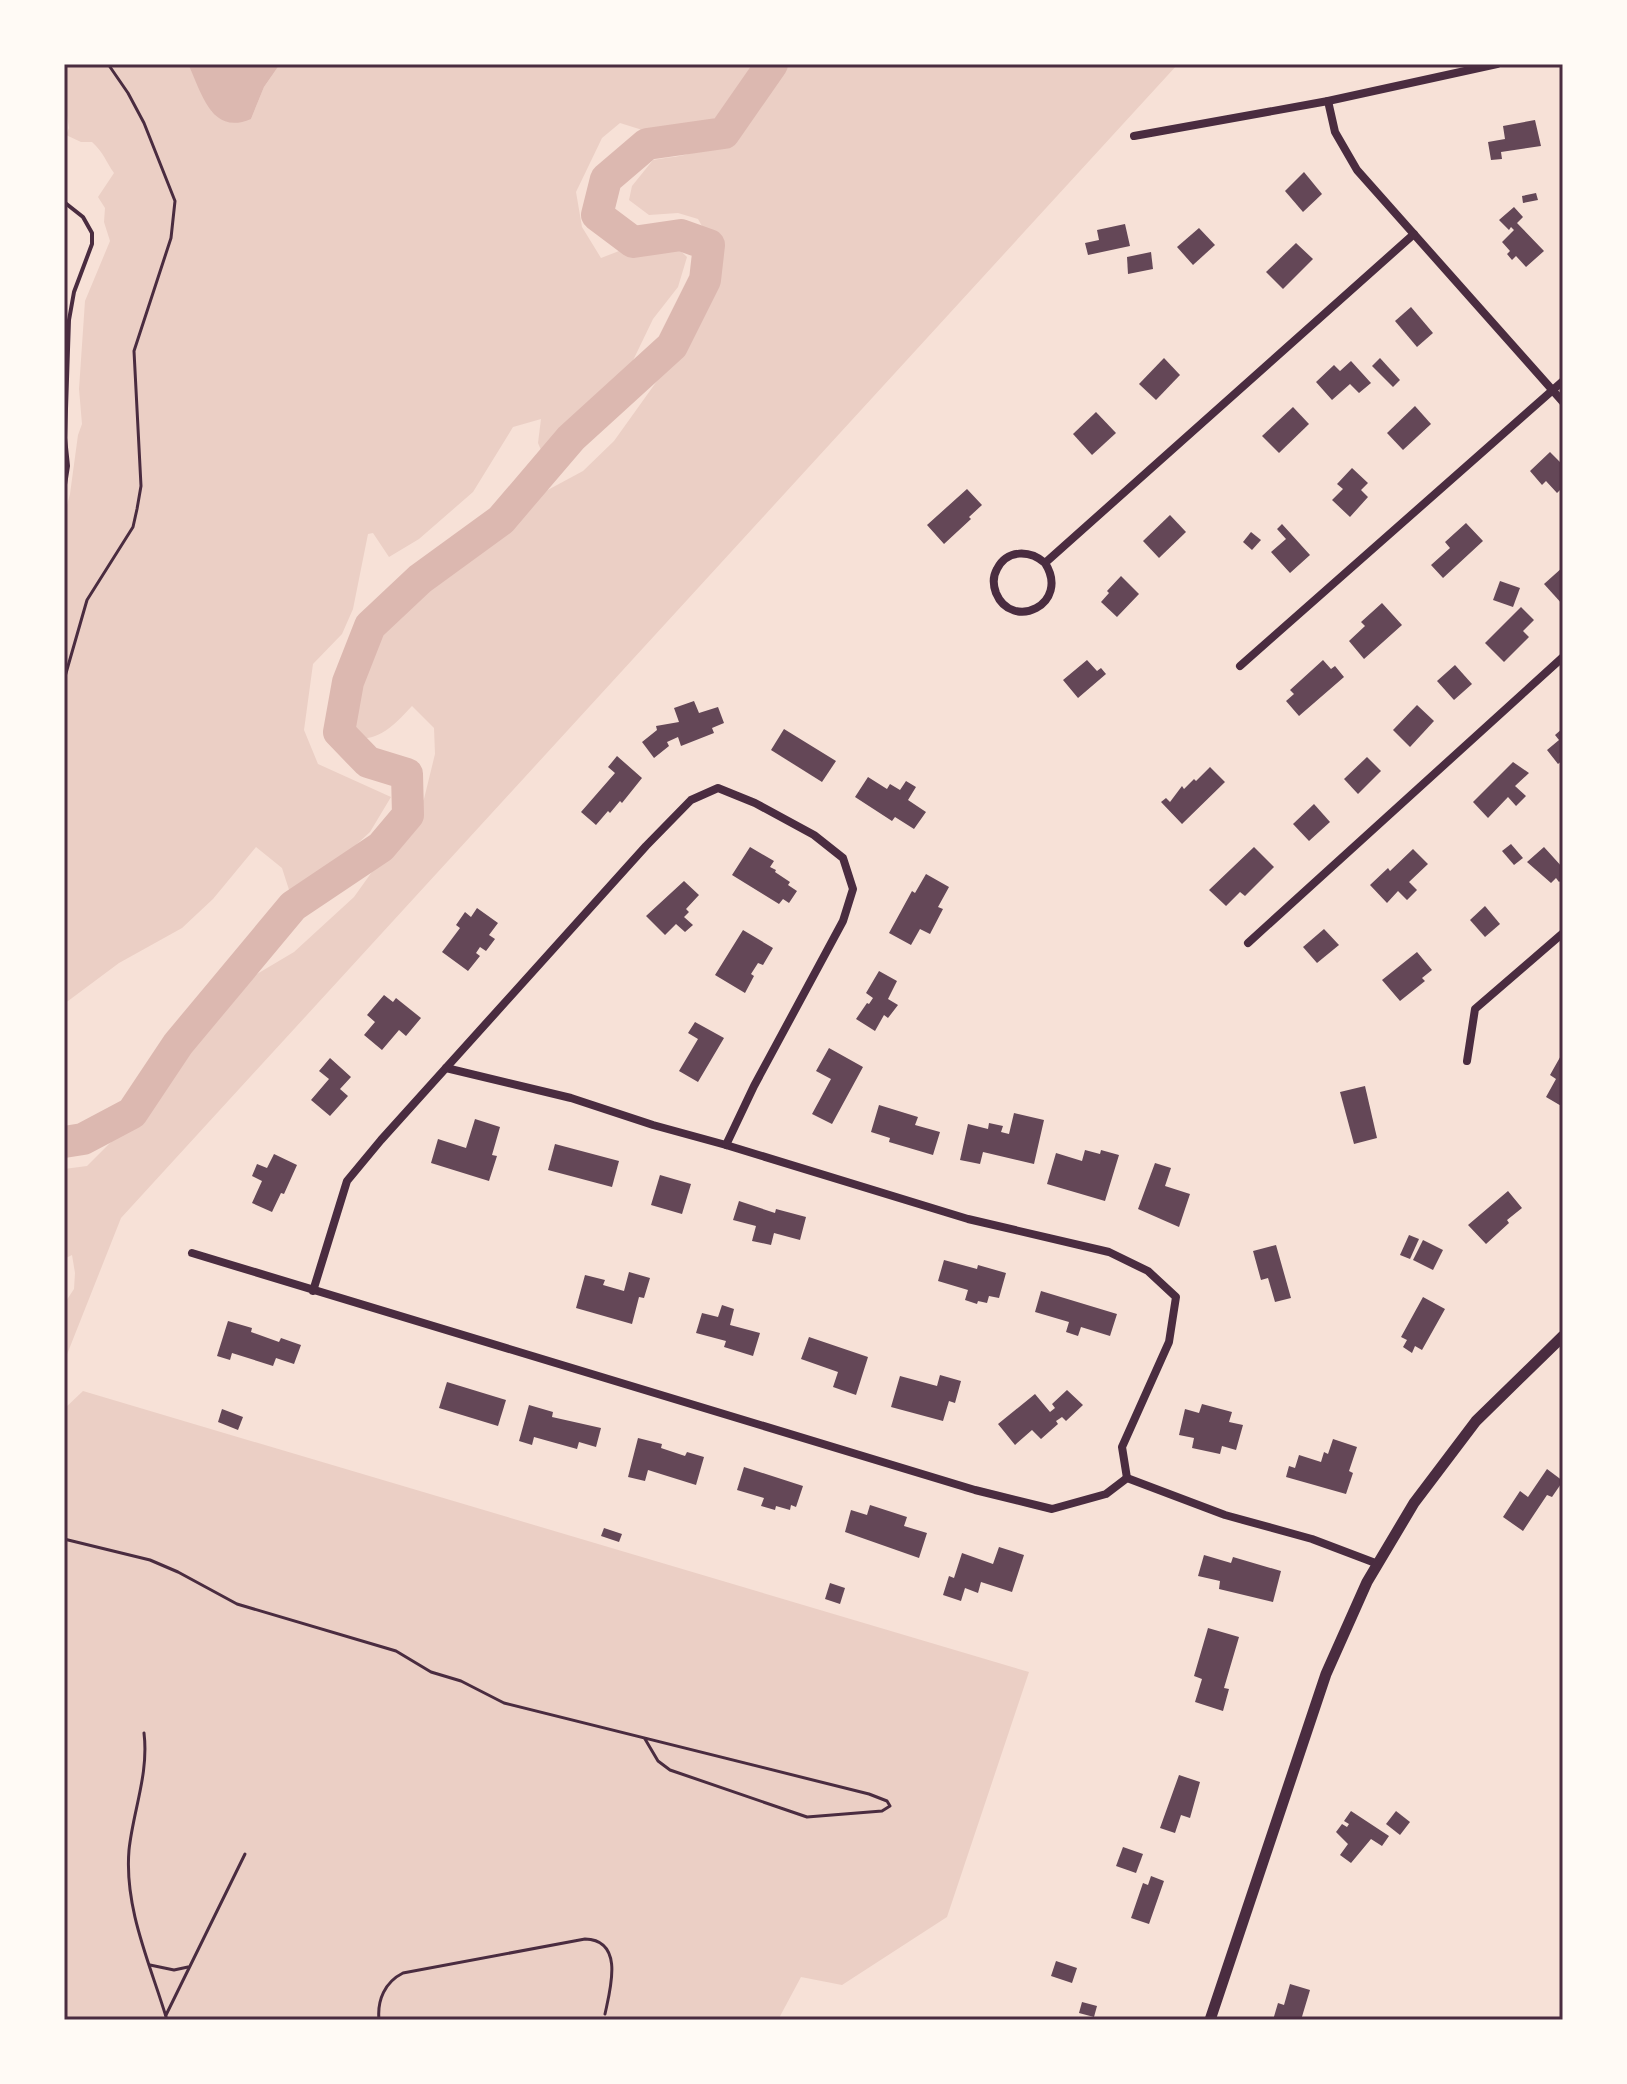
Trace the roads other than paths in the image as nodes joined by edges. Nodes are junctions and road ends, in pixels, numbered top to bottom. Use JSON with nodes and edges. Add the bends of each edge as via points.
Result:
{"nodes":[{"id":1,"x":1497,"y":64,"type":"edge"},
{"id":2,"x":1328,"y":101,"type":"junction"},
{"id":3,"x":1134,"y":136,"type":"dead end"},
{"id":4,"x":64,"y":202,"type":"edge"},
{"id":5,"x":1414,"y":234,"type":"junction"},
{"id":6,"x":1563,"y":381,"type":"edge"},
{"id":7,"x":1552,"y":390,"type":"junction"},
{"id":8,"x":1563,"y":402,"type":"edge"},
{"id":9,"x":64,"y":437,"type":"edge"},
{"id":10,"x":64,"y":491,"type":"edge"},
{"id":11,"x":1045,"y":563,"type":"junction"},
{"id":12,"x":1563,"y":657,"type":"edge"},
{"id":13,"x":1240,"y":666,"type":"dead end"},
{"id":14,"x":1563,"y":933,"type":"edge"},
{"id":15,"x":1248,"y":943,"type":"dead end"},
{"id":16,"x":1467,"y":1061,"type":"dead end"},
{"id":17,"x":446,"y":1068,"type":"junction"},
{"id":18,"x":726,"y":1145,"type":"junction"},
{"id":19,"x":192,"y":1253,"type":"dead end"},
{"id":20,"x":313,"y":1291,"type":"junction"},
{"id":21,"x":1563,"y":1336,"type":"edge"},
{"id":22,"x":1127,"y":1478,"type":"junction"},
{"id":23,"x":1378,"y":1564,"type":"junction"},
{"id":24,"x":1210,"y":2020,"type":"edge"}],
"edges":[{"from":1,"to":2,"type":"street"},
{"from":2,"to":3,"type":"street"},
{"from":2,"to":5,"type":"street","via":[[1342,149]]},
{"from":4,"to":9,"type":"lane","via":[[83,217],[92,233],[69,320]]},
{"from":5,"to":7,"type":"street"},
{"from":5,"to":11,"type":"street"},
{"from":6,"to":7,"type":"street"},
{"from":7,"to":8,"type":"street"},
{"from":7,"to":13,"type":"street"},
{"from":9,"to":10,"type":"lane"},
{"from":11,"to":11,"type":"street","via":[[1052,589],[1042,605],[1013,610],[997,597],[994,578],[1004,560],[1020,553]]},
{"from":12,"to":15,"type":"street"},
{"from":14,"to":16,"type":"street","via":[[1475,1009]]},
{"from":17,"to":18,"type":"street","via":[[571,1098]]},
{"from":17,"to":18,"type":"street","via":[[691,800],[718,788],[814,835],[843,858],[853,889],[843,921]]},
{"from":17,"to":20,"type":"street","via":[[347,1181]]},
{"from":18,"to":22,"type":"street","via":[[968,1219],[1109,1252],[1148,1271],[1176,1297],[1169,1342],[1122,1447]]},
{"from":19,"to":20,"type":"street"},
{"from":20,"to":22,"type":"street","via":[[1052,1509],[1106,1494]]},
{"from":21,"to":23,"type":"main road","via":[[1476,1421],[1414,1503]]},
{"from":22,"to":23,"type":"street"},
{"from":23,"to":24,"type":"main road","via":[[1326,1674]]}]}
